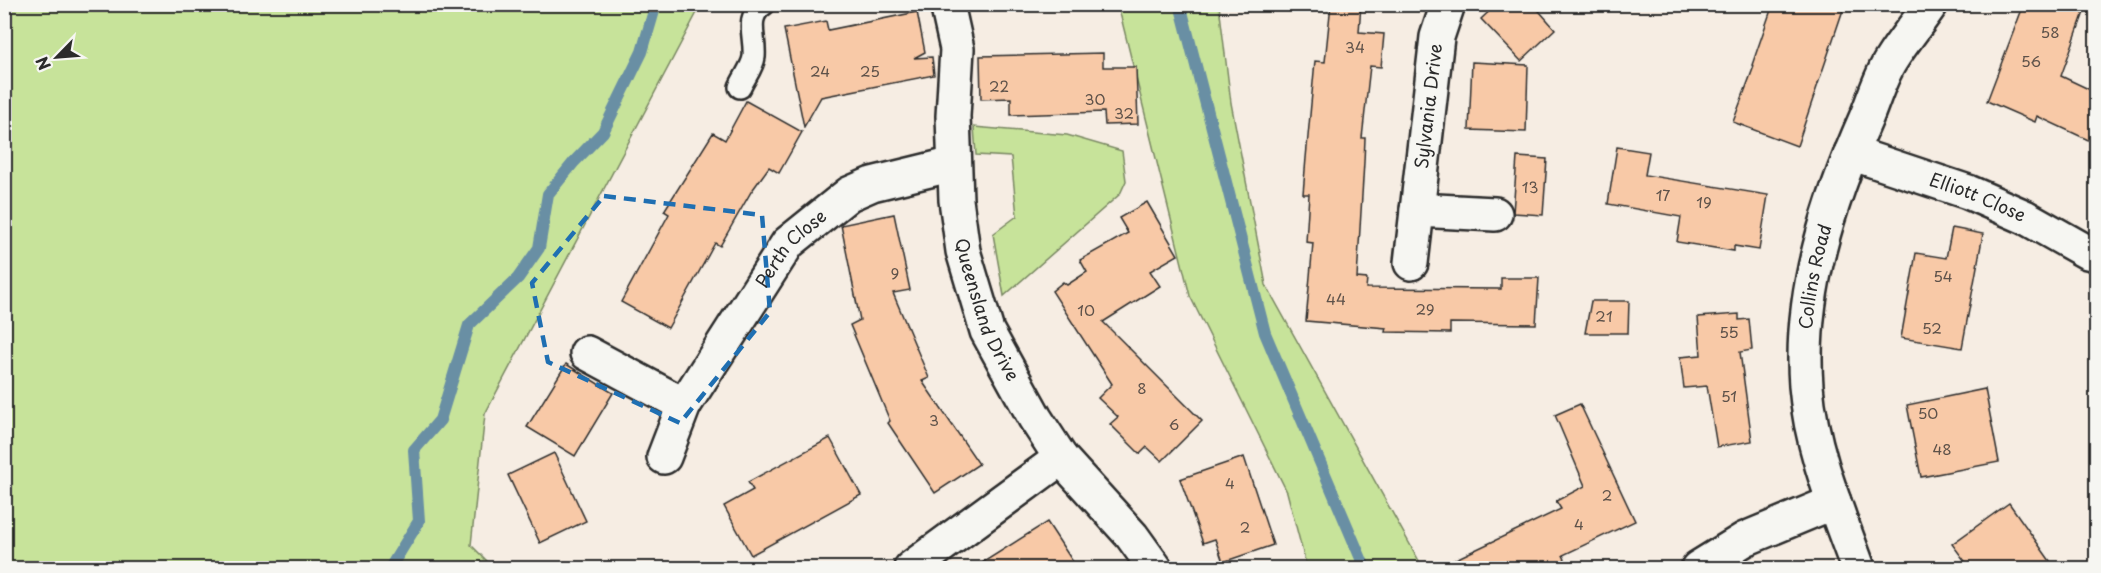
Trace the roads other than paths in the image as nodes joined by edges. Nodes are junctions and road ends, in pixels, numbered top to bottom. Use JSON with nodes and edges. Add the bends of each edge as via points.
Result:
{"nodes":[{"id":1,"x":764,"y":4,"type":"edge"},
{"id":2,"x":947,"y":4,"type":"edge"},
{"id":3,"x":1448,"y":4,"type":"edge"},
{"id":4,"x":1931,"y":4,"type":"edge"},
{"id":5,"x":740,"y":87,"type":"dead end"},
{"id":6,"x":1851,"y":153,"type":"junction"},
{"id":7,"x":954,"y":164,"type":"junction"},
{"id":8,"x":1417,"y":210,"type":"junction"},
{"id":9,"x":1495,"y":214,"type":"dead end"},
{"id":10,"x":2097,"y":254,"type":"edge"},
{"id":11,"x":1411,"y":263,"type":"dead end"},
{"id":12,"x":587,"y":353,"type":"dead end"},
{"id":13,"x":684,"y":405,"type":"junction"},
{"id":14,"x":664,"y":457,"type":"dead end"},
{"id":15,"x":1061,"y":458,"type":"junction"},
{"id":16,"x":1834,"y":502,"type":"junction"},
{"id":17,"x":911,"y":568,"type":"edge"},
{"id":18,"x":1155,"y":568,"type":"edge"},
{"id":19,"x":1698,"y":568,"type":"edge"},
{"id":20,"x":1858,"y":568,"type":"edge"}],
"edges":[{"from":1,"to":5,"type":"lane","via":[[752,18],[754,58]]},
{"from":2,"to":7,"type":"street","name":"Queensland Drive","via":[[957,49]]},
{"from":3,"to":8,"type":"street","name":"Sylvania Drive","via":[[1437,37]]},
{"from":4,"to":6,"type":"street","name":"Collins Road","via":[[1890,62]]},
{"from":6,"to":10,"type":"street","name":"Elliott Close","via":[[1968,192]]},
{"from":6,"to":16,"type":"street","name":"Collins Road","via":[[1823,229],[1805,331],[1806,387],[1814,434]]},
{"from":7,"to":13,"type":"street","name":"Perth Close","via":[[872,184],[849,194],[796,236],[774,262]]},
{"from":7,"to":15,"type":"street","name":"Queensland Drive","via":[[963,251],[987,331]]},
{"from":8,"to":9,"type":"street"},
{"from":8,"to":11,"type":"street","name":"Sylvania Drive"},
{"from":12,"to":13,"type":"street"},
{"from":13,"to":14,"type":"street","name":"Perth Close"},
{"from":15,"to":17,"type":"street"},
{"from":15,"to":18,"type":"street","name":"Queensland Drive","via":[[1132,536]]},
{"from":16,"to":19,"type":"street","via":[[1745,539]]},
{"from":16,"to":20,"type":"street","name":"Collins Road"}]}
